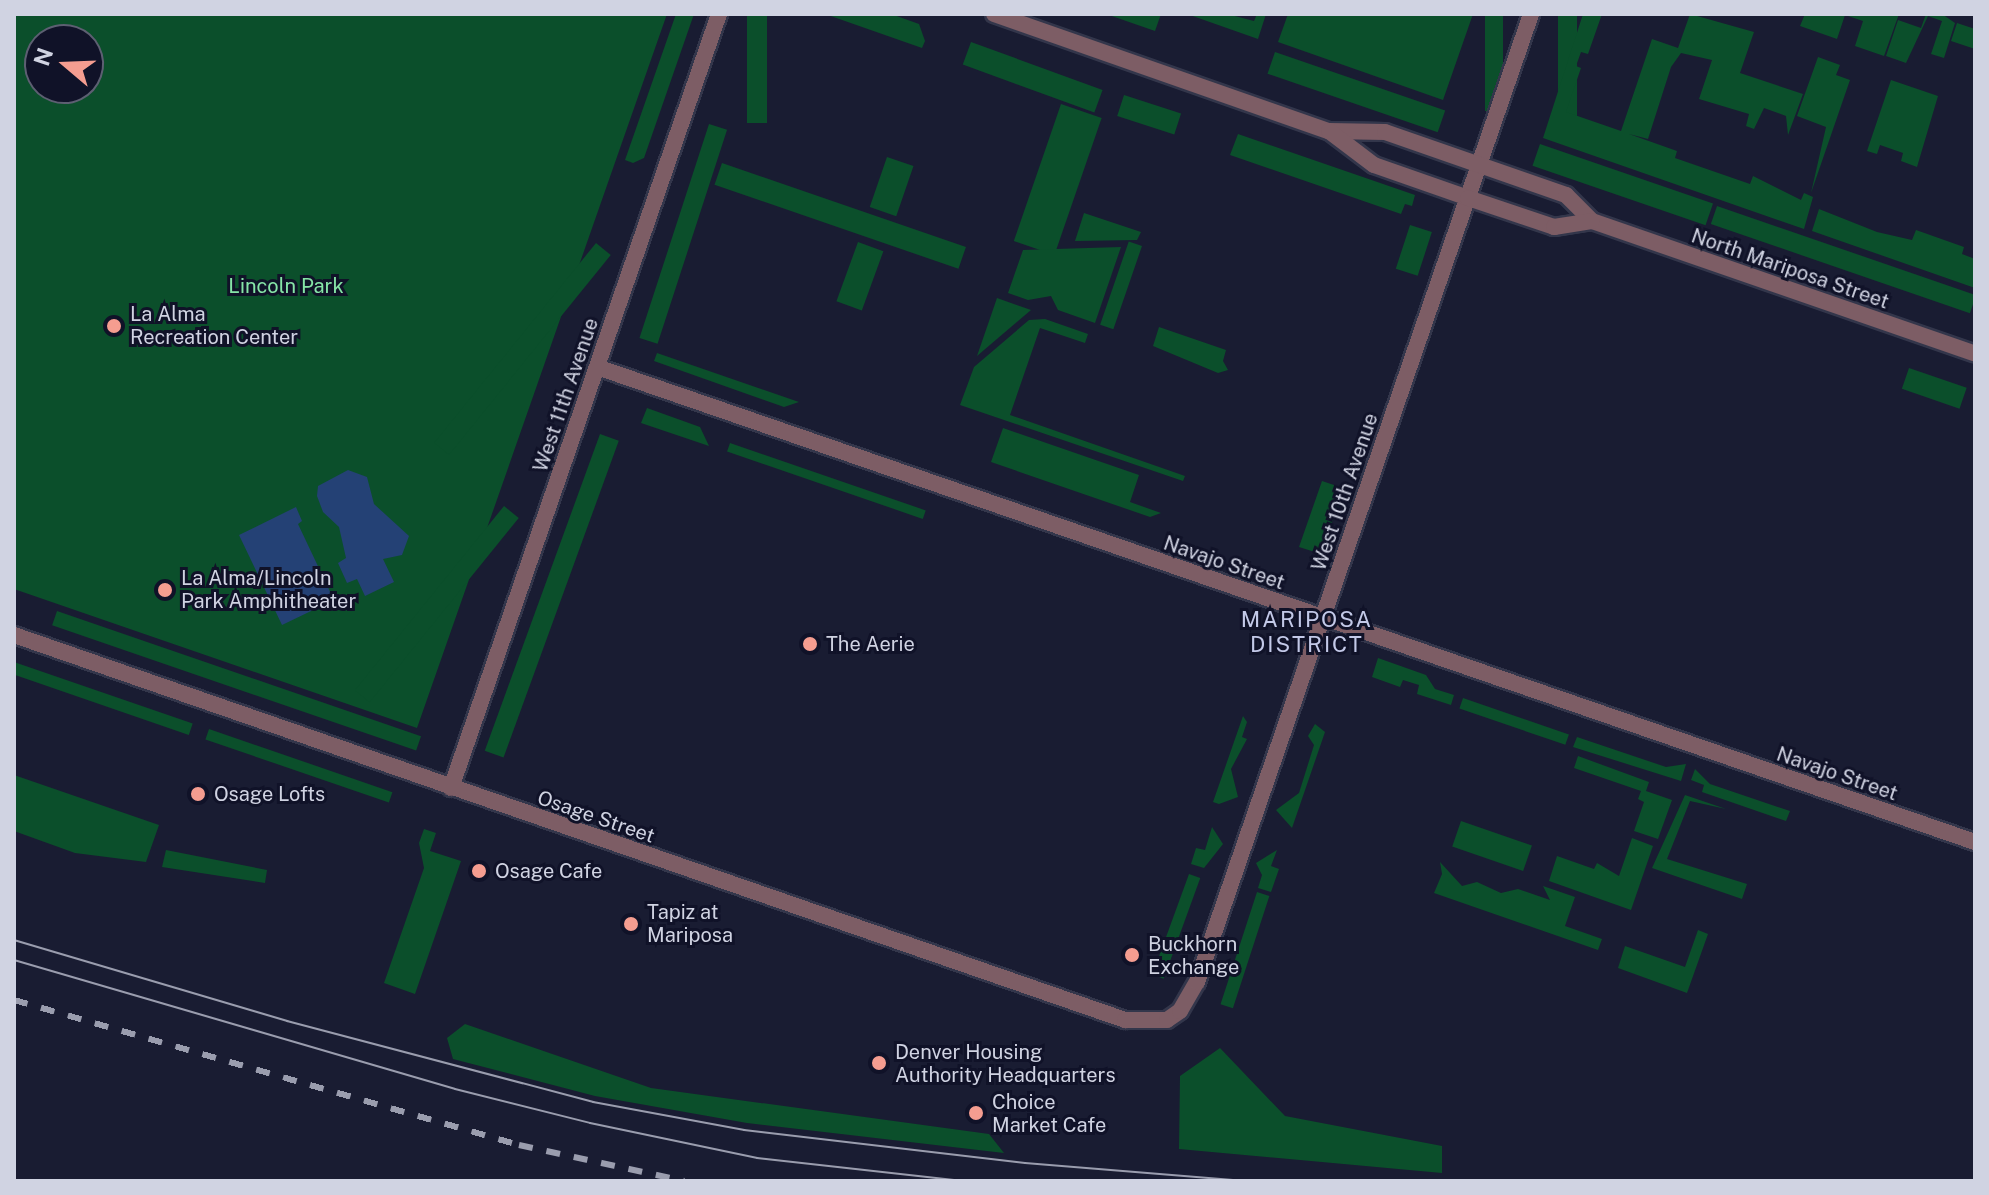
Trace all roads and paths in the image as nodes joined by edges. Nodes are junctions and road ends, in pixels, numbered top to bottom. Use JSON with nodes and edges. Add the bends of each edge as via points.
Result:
{"nodes":[{"id":1,"x":719,"y":14,"type":"edge"},
{"id":2,"x":994,"y":14,"type":"edge"},
{"id":3,"x":1531,"y":14,"type":"edge"},
{"id":4,"x":1329,"y":131,"type":"junction"},
{"id":5,"x":1479,"y":165,"type":"junction"},
{"id":6,"x":1468,"y":198,"type":"junction"},
{"id":7,"x":1592,"y":221,"type":"junction"},
{"id":8,"x":1975,"y":354,"type":"edge"},
{"id":9,"x":597,"y":367,"type":"junction"},
{"id":10,"x":1323,"y":618,"type":"junction"},
{"id":11,"x":14,"y":635,"type":"edge"},
{"id":12,"x":451,"y":788,"type":"junction"},
{"id":13,"x":1975,"y":842,"type":"edge"},
{"id":14,"x":1167,"y":1020,"type":"joint"}],
"edges":[{"from":1,"to":9,"type":"street","name":"West 11th Avenue"},
{"from":2,"to":4,"type":"street","name":"North Mariposa Street"},
{"from":3,"to":5,"type":"street","name":"West 10th Avenue"},
{"from":4,"to":5,"type":"street","name":"North Mariposa Street","via":[[1385,132]]},
{"from":4,"to":6,"type":"street","name":"North Mariposa Street","via":[[1374,165]]},
{"from":5,"to":6,"type":"street","name":"West 10th Avenue"},
{"from":5,"to":7,"type":"street","name":"North Mariposa Street","via":[[1566,195]]},
{"from":6,"to":7,"type":"street","name":"North Mariposa Street","via":[[1554,227]]},
{"from":6,"to":10,"type":"street","name":"West 10th Avenue"},
{"from":7,"to":8,"type":"street","name":"North Mariposa Street"},
{"from":9,"to":10,"type":"street","name":"Navajo Street"},
{"from":9,"to":12,"type":"street","name":"West 11th Avenue"},
{"from":10,"to":13,"type":"street","name":"Navajo Street"},
{"from":10,"to":14,"type":"street","name":"West 10th Avenue","via":[[1197,982],[1180,1011]]},
{"from":11,"to":12,"type":"street","name":"Osage Street"},
{"from":12,"to":14,"type":"street","name":"Osage Street","via":[[1125,1020]]}]}
